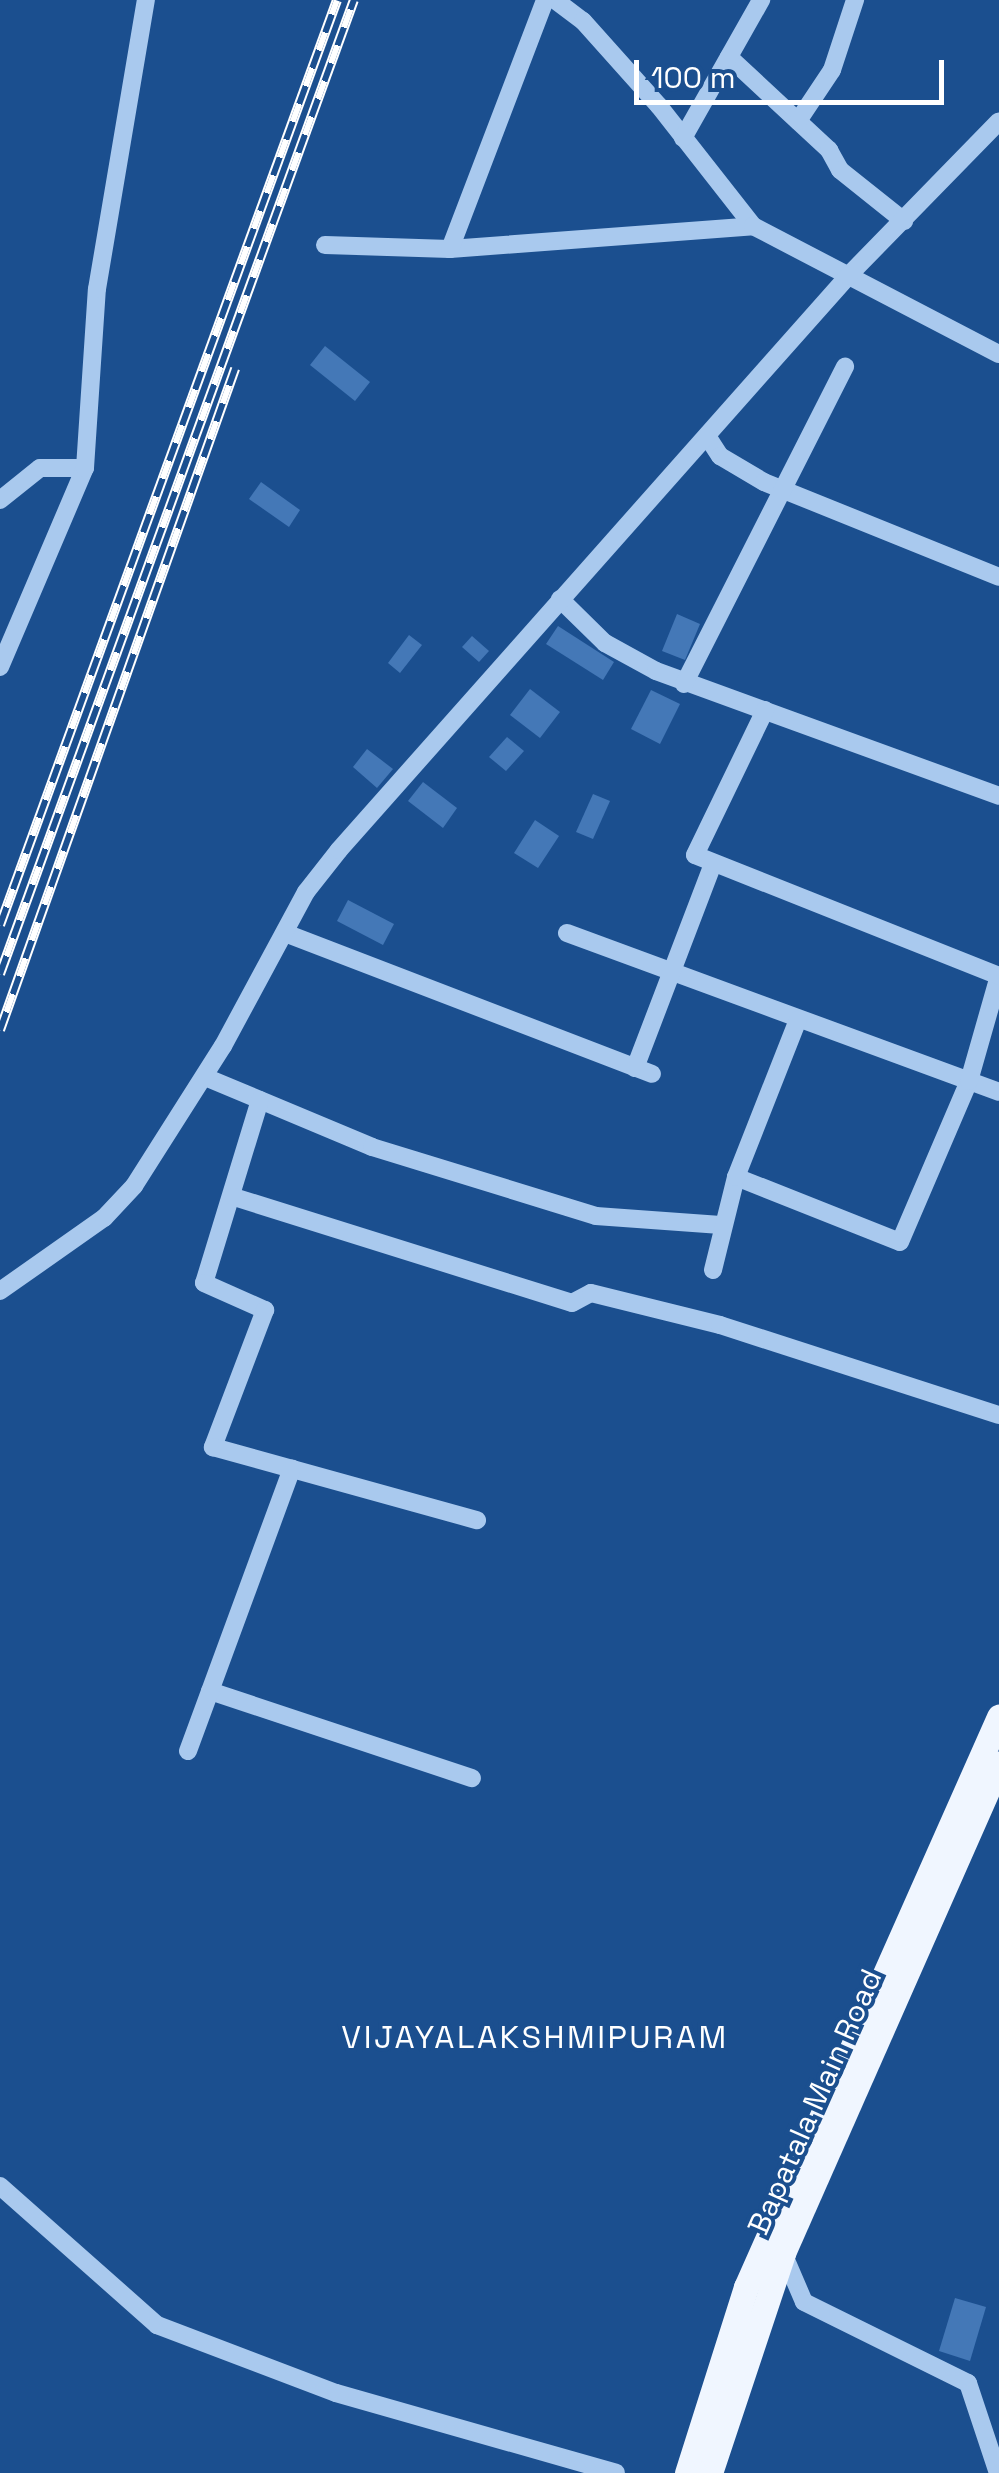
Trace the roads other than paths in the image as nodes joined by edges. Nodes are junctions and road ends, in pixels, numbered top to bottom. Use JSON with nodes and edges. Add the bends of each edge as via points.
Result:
{"nodes":[{"id":1,"x":146,"y":0,"type":"edge"},
{"id":2,"x":545,"y":0,"type":"edge"},
{"id":3,"x":555,"y":0,"type":"edge"},
{"id":4,"x":761,"y":0,"type":"edge"},
{"id":5,"x":854,"y":0,"type":"edge"},
{"id":6,"x":729,"y":57,"type":"junction"},
{"id":7,"x":798,"y":121,"type":"junction"},
{"id":8,"x":999,"y":121,"type":"edge"},
{"id":9,"x":683,"y":138,"type":"junction"},
{"id":10,"x":904,"y":220,"type":"junction"},
{"id":11,"x":753,"y":226,"type":"junction"},
{"id":12,"x":324,"y":245,"type":"dead end"},
{"id":13,"x":450,"y":249,"type":"junction"},
{"id":14,"x":848,"y":276,"type":"junction"},
{"id":15,"x":999,"y":354,"type":"edge"},
{"id":16,"x":846,"y":366,"type":"dead end"},
{"id":17,"x":707,"y":436,"type":"junction"},
{"id":18,"x":85,"y":468,"type":"junction"},
{"id":19,"x":782,"y":489,"type":"junction"},
{"id":20,"x":0,"y":500,"type":"edge"},
{"id":21,"x":999,"y":577,"type":"edge"},
{"id":22,"x":560,"y":599,"type":"junction"},
{"id":23,"x":0,"y":667,"type":"edge"},
{"id":24,"x":684,"y":684,"type":"junction"},
{"id":25,"x":765,"y":710,"type":"junction"},
{"id":26,"x":999,"y":796,"type":"edge"},
{"id":27,"x":713,"y":864,"type":"junction"},
{"id":28,"x":285,"y":932,"type":"junction"},
{"id":29,"x":567,"y":933,"type":"dead end"},
{"id":30,"x":672,"y":970,"type":"junction"},
{"id":31,"x":798,"y":1020,"type":"junction"},
{"id":32,"x":205,"y":1077,"type":"junction"},
{"id":33,"x":969,"y":1081,"type":"junction"},
{"id":34,"x":999,"y":1092,"type":"edge"},
{"id":35,"x":260,"y":1100,"type":"junction"},
{"id":36,"x":736,"y":1177,"type":"junction"},
{"id":37,"x":234,"y":1197,"type":"junction"},
{"id":38,"x":721,"y":1225,"type":"junction"},
{"id":39,"x":713,"y":1270,"type":"dead end"},
{"id":40,"x":0,"y":1291,"type":"edge"},
{"id":41,"x":999,"y":1415,"type":"edge"},
{"id":42,"x":292,"y":1469,"type":"junction"},
{"id":43,"x":477,"y":1520,"type":"dead end"},
{"id":44,"x":210,"y":1691,"type":"junction"},
{"id":45,"x":999,"y":1717,"type":"edge"},
{"id":46,"x":188,"y":1751,"type":"dead end"},
{"id":47,"x":992,"y":1754,"type":"edge"},
{"id":48,"x":472,"y":1778,"type":"dead end"},
{"id":49,"x":0,"y":2186,"type":"edge"},
{"id":50,"x":783,"y":2253,"type":"junction"},
{"id":51,"x":616,"y":2473,"type":"edge"},
{"id":52,"x":687,"y":2473,"type":"edge"},
{"id":53,"x":710,"y":2473,"type":"edge"},
{"id":54,"x":998,"y":2473,"type":"edge"}],
"edges":[{"from":1,"to":18,"type":"street","via":[[96,288]]},
{"from":2,"to":13,"type":"street"},
{"from":3,"to":9,"type":"street","via":[[583,20]]},
{"from":4,"to":6,"type":"street"},
{"from":5,"to":7,"type":"street","via":[[832,70]]},
{"from":6,"to":7,"type":"street"},
{"from":6,"to":9,"type":"street"},
{"from":7,"to":10,"type":"street","via":[[840,170]]},
{"from":8,"to":10,"type":"street"},
{"from":9,"to":11,"type":"street"},
{"from":10,"to":14,"type":"street"},
{"from":11,"to":13,"type":"street"},
{"from":11,"to":14,"type":"street"},
{"from":12,"to":13,"type":"street"},
{"from":14,"to":15,"type":"street"},
{"from":14,"to":17,"type":"street"},
{"from":16,"to":19,"type":"street"},
{"from":17,"to":19,"type":"street","via":[[720,456]]},
{"from":17,"to":22,"type":"street"},
{"from":18,"to":20,"type":"street","via":[[40,468]]},
{"from":18,"to":23,"type":"street"},
{"from":19,"to":21,"type":"street"},
{"from":19,"to":24,"type":"street"},
{"from":22,"to":24,"type":"street","via":[[605,643]]},
{"from":22,"to":28,"type":"street","via":[[338,850]]},
{"from":24,"to":25,"type":"street"},
{"from":25,"to":26,"type":"street"},
{"from":25,"to":27,"type":"street","via":[[695,855]]},
{"from":27,"to":30,"type":"street"},
{"from":27,"to":33,"type":"street","via":[[999,976]]},
{"from":28,"to":30,"type":"street","via":[[643,1071]]},
{"from":28,"to":32,"type":"street"},
{"from":29,"to":30,"type":"street"},
{"from":30,"to":31,"type":"street"},
{"from":31,"to":33,"type":"street"},
{"from":31,"to":36,"type":"street"},
{"from":32,"to":35,"type":"street"},
{"from":32,"to":40,"type":"street","via":[[114,1208]]},
{"from":33,"to":34,"type":"street"},
{"from":33,"to":36,"type":"street","via":[[900,1242]]},
{"from":35,"to":37,"type":"street"},
{"from":35,"to":38,"type":"street","via":[[372,1147],[596,1216]]},
{"from":36,"to":38,"type":"street"},
{"from":37,"to":41,"type":"street","via":[[572,1303],[591,1294],[720,1325]]},
{"from":37,"to":42,"type":"street","via":[[204,1282],[265,1310],[214,1447]]},
{"from":38,"to":39,"type":"street"},
{"from":42,"to":43,"type":"street"},
{"from":42,"to":44,"type":"street"},
{"from":44,"to":46,"type":"street"},
{"from":44,"to":48,"type":"street"},
{"from":45,"to":47,"type":"main road","name":"Bapatala Main Road"},
{"from":47,"to":50,"type":"main road","name":"Bapatala Main Road"},
{"from":47,"to":52,"type":"main road","via":[[746,2287]]},
{"from":49,"to":51,"type":"street","via":[[157,2325],[336,2393]]},
{"from":50,"to":53,"type":"main road","name":"Bapatala Main Road"},
{"from":50,"to":54,"type":"street","via":[[804,2302],[968,2383]]}]}
